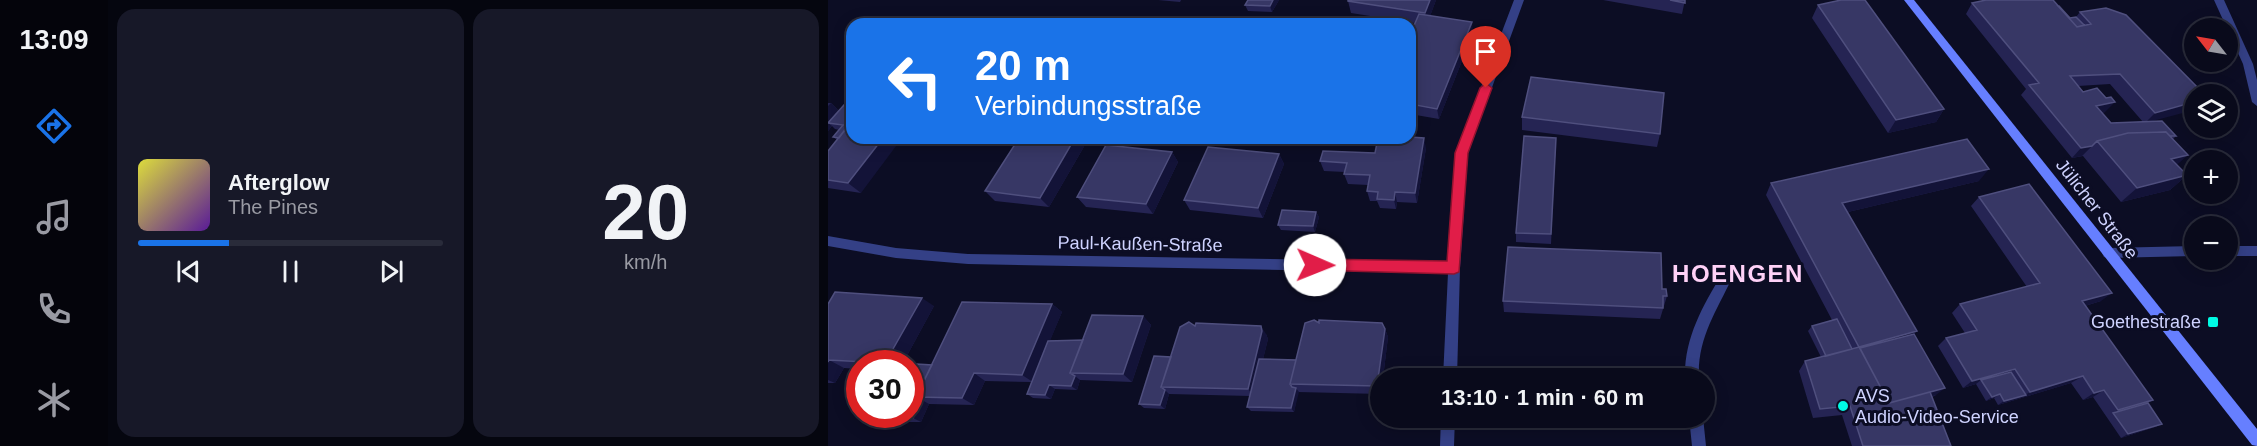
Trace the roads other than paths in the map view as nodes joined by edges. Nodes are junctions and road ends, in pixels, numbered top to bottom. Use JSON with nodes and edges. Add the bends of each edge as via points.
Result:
{"nodes":[{"id":1,"x":1519,"y":0,"type":"edge"},
{"id":2,"x":1909,"y":0,"type":"edge"},
{"id":3,"x":2220,"y":0,"type":"edge"},
{"id":4,"x":2257,"y":102,"type":"edge"},
{"id":5,"x":828,"y":241,"type":"edge"},
{"id":6,"x":2184,"y":251,"type":"edge"},
{"id":7,"x":2238,"y":251,"type":"edge"},
{"id":8,"x":2257,"y":251,"type":"edge"},
{"id":9,"x":2108,"y":253,"type":"junction"},
{"id":10,"x":1454,"y":268,"type":"junction"},
{"id":11,"x":1726,"y":278,"type":"dead end"},
{"id":12,"x":1450,"y":368,"type":"edge"},
{"id":13,"x":1691,"y":368,"type":"edge"},
{"id":14,"x":1448,"y":428,"type":"edge"},
{"id":15,"x":1697,"y":428,"type":"edge"},
{"id":16,"x":2257,"y":441,"type":"edge"},
{"id":17,"x":1447,"y":446,"type":"edge"},
{"id":18,"x":1699,"y":446,"type":"edge"}],
"edges":[{"from":1,"to":10,"type":"street","via":[[1462,153]]},
{"from":2,"to":9,"type":"main road","name":"Jülicher Straße"},
{"from":3,"to":4,"type":"street","via":[[2248,64]]},
{"from":5,"to":10,"type":"street","name":"Paul-Kaußen-Straße","via":[[968,259]]},
{"from":6,"to":9,"type":"street"},
{"from":7,"to":8,"type":"street"},
{"from":9,"to":16,"type":"main road","name":"Jülicher Straße"},
{"from":10,"to":12,"type":"street"},
{"from":11,"to":13,"type":"street","via":[[1700,323]]},
{"from":14,"to":17,"type":"street"},
{"from":15,"to":18,"type":"street"}]}
